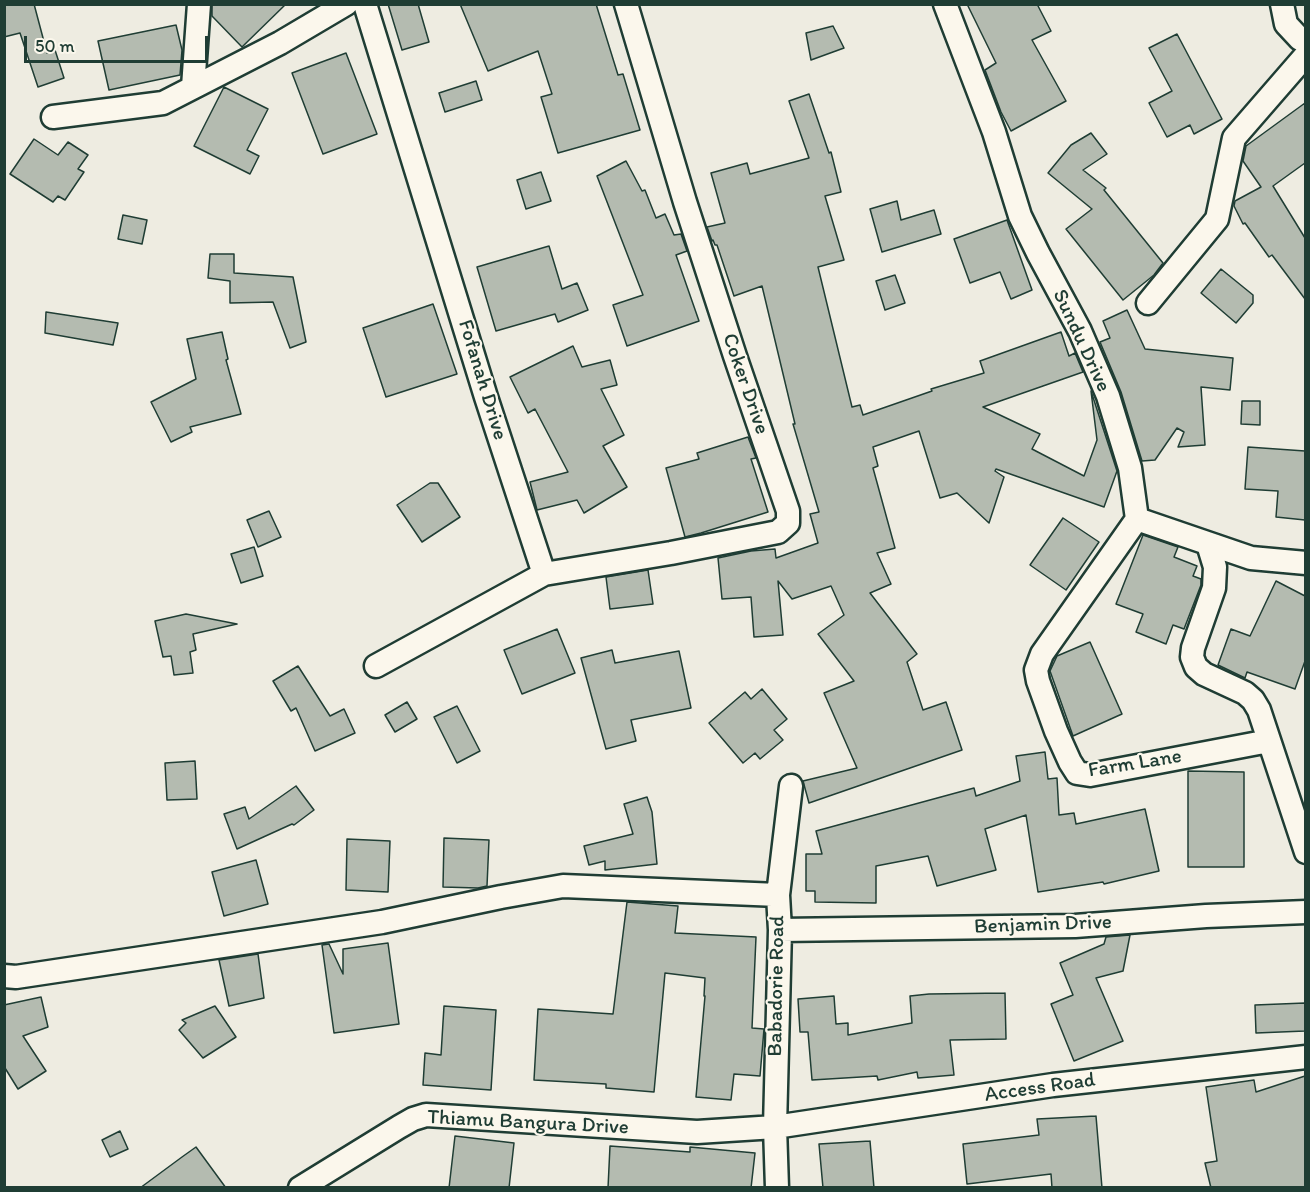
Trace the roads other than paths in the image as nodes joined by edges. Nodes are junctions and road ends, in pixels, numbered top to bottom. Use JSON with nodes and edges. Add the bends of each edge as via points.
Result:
{"nodes":[{"id":1,"x":199,"y":4,"type":"edge"},
{"id":2,"x":346,"y":4,"type":"edge"},
{"id":3,"x":365,"y":4,"type":"edge"},
{"id":4,"x":626,"y":4,"type":"edge"},
{"id":5,"x":945,"y":4,"type":"edge"},
{"id":6,"x":1282,"y":4,"type":"edge"},
{"id":7,"x":1305,"y":42,"type":"edge"},
{"id":8,"x":1305,"y":55,"type":"edge"},
{"id":9,"x":193,"y":87,"type":"junction"},
{"id":10,"x":53,"y":117,"type":"dead end"},
{"id":11,"x":1148,"y":303,"type":"dead end"},
{"id":12,"x":1137,"y":519,"type":"junction"},
{"id":13,"x":1208,"y":544,"type":"junction"},
{"id":14,"x":1305,"y":563,"type":"edge"},
{"id":15,"x":543,"y":573,"type":"junction"},
{"id":16,"x":376,"y":666,"type":"dead end"},
{"id":17,"x":1269,"y":741,"type":"junction"},
{"id":18,"x":791,"y":786,"type":"dead end"},
{"id":19,"x":1305,"y":852,"type":"edge"},
{"id":20,"x":778,"y":895,"type":"junction"},
{"id":21,"x":1305,"y":912,"type":"edge"},
{"id":22,"x":780,"y":930,"type":"junction"},
{"id":23,"x":4,"y":976,"type":"edge"},
{"id":24,"x":1305,"y":1057,"type":"edge"},
{"id":25,"x":776,"y":1127,"type":"junction"},
{"id":26,"x":300,"y":1188,"type":"edge"},
{"id":27,"x":777,"y":1188,"type":"edge"}],
"edges":[{"from":1,"to":9,"type":"street"},
{"from":2,"to":9,"type":"street"},
{"from":3,"to":15,"type":"street","name":"Fofanah Drive"},
{"from":4,"to":15,"type":"street","name":"Coker Drive","via":[[688,213],[788,511],[788,524],[778,532]]},
{"from":5,"to":12,"type":"street","name":"Sundu Drive","via":[[994,132],[1020,216],[1080,331],[1108,396],[1130,468]]},
{"from":6,"to":7,"type":"street","via":[[1286,24]]},
{"from":8,"to":11,"type":"street","via":[[1234,138],[1217,219]]},
{"from":9,"to":10,"type":"street","via":[[164,103]]},
{"from":12,"to":13,"type":"street"},
{"from":12,"to":17,"type":"street","name":"Farm Lane","via":[[1042,654],[1036,670],[1070,762],[1077,773],[1090,775]]},
{"from":13,"to":14,"type":"street","via":[[1251,558]]},
{"from":13,"to":17,"type":"street","via":[[1215,567],[1215,588],[1192,657],[1204,674],[1253,700]]},
{"from":15,"to":16,"type":"street"},
{"from":17,"to":19,"type":"street"},
{"from":18,"to":20,"type":"street","name":"Babadorie Road"},
{"from":20,"to":22,"type":"street","name":"Babadorie Road"},
{"from":20,"to":23,"type":"street","via":[[563,886],[382,922]]},
{"from":21,"to":22,"type":"street","name":"Benjamin Drive","via":[[1075,926]]},
{"from":22,"to":25,"type":"street","name":"Babadorie Road"},
{"from":24,"to":25,"type":"street","name":"Access Road","via":[[1053,1085]]},
{"from":25,"to":26,"type":"street","name":"Thiamu Bangura Drive","via":[[697,1132],[426,1115],[399,1127]]},
{"from":25,"to":27,"type":"street","name":"Babadorie Road"}]}
